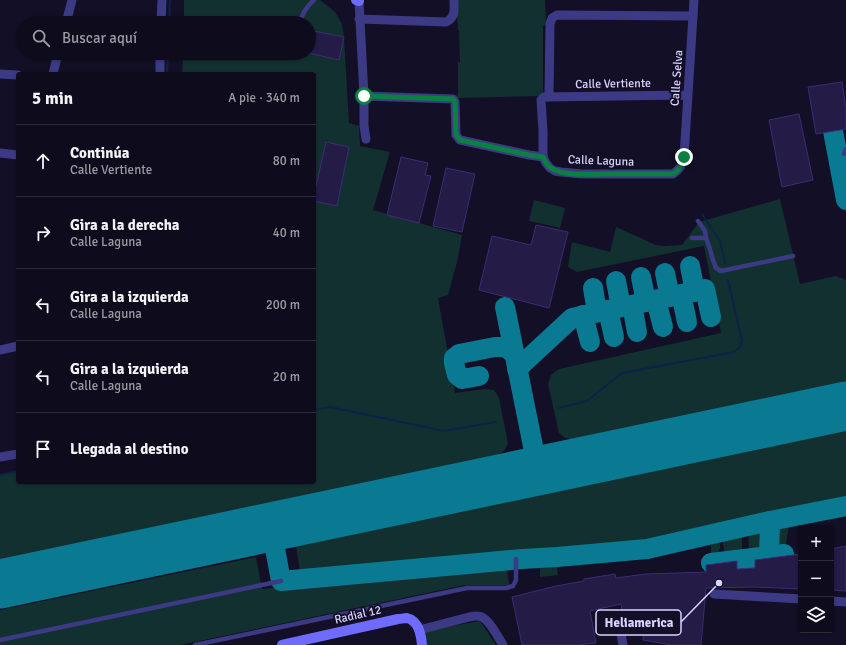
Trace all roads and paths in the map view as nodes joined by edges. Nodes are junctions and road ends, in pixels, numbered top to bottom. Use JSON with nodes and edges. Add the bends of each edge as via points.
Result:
{"nodes":[{"id":1,"x":72,"y":0,"type":"edge"},
{"id":2,"x":162,"y":0,"type":"edge"},
{"id":3,"x":314,"y":0,"type":"edge"},
{"id":4,"x":358,"y":0,"type":"edge"},
{"id":5,"x":454,"y":0,"type":"edge"},
{"id":6,"x":694,"y":0,"type":"edge"},
{"id":7,"x":68,"y":16,"type":"edge"},
{"id":8,"x":161,"y":16,"type":"edge"},
{"id":9,"x":302,"y":16,"type":"edge"},
{"id":10,"x":693,"y":16,"type":"junction"},
{"id":11,"x":359,"y":19,"type":"junction"},
{"id":12,"x":56,"y":60,"type":"edge"},
{"id":13,"x":160,"y":60,"type":"edge"},
{"id":14,"x":53,"y":72,"type":"edge"},
{"id":15,"x":160,"y":72,"type":"edge"},
{"id":16,"x":0,"y":74,"type":"edge"},
{"id":17,"x":16,"y":75,"type":"edge"},
{"id":18,"x":688,"y":95,"type":"junction"},
{"id":19,"x":364,"y":96,"type":"junction"},
{"id":20,"x":545,"y":99,"type":"junction"},
{"id":21,"x":366,"y":139,"type":"dead end"},
{"id":22,"x":0,"y":153,"type":"edge"},
{"id":23,"x":16,"y":154,"type":"edge"},
{"id":24,"x":543,"y":157,"type":"junction"},
{"id":25,"x":684,"y":157,"type":"joint"},
{"id":26,"x":698,"y":221,"type":"dead end"},
{"id":27,"x":692,"y":238,"type":"dead end"},
{"id":28,"x":706,"y":238,"type":"junction"},
{"id":29,"x":793,"y":256,"type":"dead end"},
{"id":30,"x":16,"y":346,"type":"edge"},
{"id":31,"x":0,"y":350,"type":"edge"},
{"id":32,"x":16,"y":454,"type":"edge"},
{"id":33,"x":0,"y":457,"type":"edge"},
{"id":34,"x":516,"y":559,"type":"dead end"},
{"id":35,"x":281,"y":581,"type":"dead end"},
{"id":36,"x":714,"y":594,"type":"dead end"},
{"id":37,"x":798,"y":599,"type":"edge"},
{"id":38,"x":834,"y":601,"type":"edge"},
{"id":39,"x":846,"y":602,"type":"edge"},
{"id":40,"x":619,"y":622,"type":"dead end"},
{"id":41,"x":419,"y":630,"type":"junction"},
{"id":42,"x":0,"y":640,"type":"edge"},
{"id":43,"x":307,"y":643,"type":"edge"},
{"id":44,"x":195,"y":645,"type":"edge"},
{"id":45,"x":282,"y":645,"type":"edge"},
{"id":46,"x":422,"y":645,"type":"edge"},
{"id":47,"x":503,"y":645,"type":"edge"},
{"id":48,"x":623,"y":645,"type":"edge"}],
"edges":[{"from":1,"to":7,"type":"street"},
{"from":2,"to":8,"type":"street"},
{"from":3,"to":9,"type":"lane","via":[[304,10]]},
{"from":4,"to":11,"type":"street"},
{"from":5,"to":11,"type":"street","via":[[454,14],[446,22]]},
{"from":6,"to":10,"type":"street","name":"Calle Selva"},
{"from":10,"to":18,"type":"street","name":"Calle Selva"},
{"from":10,"to":20,"type":"street","via":[[557,15],[552,18],[550,24]]},
{"from":11,"to":19,"type":"street"},
{"from":12,"to":14,"type":"street"},
{"from":13,"to":15,"type":"street"},
{"from":16,"to":17,"type":"street"},
{"from":18,"to":20,"type":"street","name":"Calle Vertiente"},
{"from":18,"to":25,"type":"street","name":"Calle Selva"},
{"from":19,"to":21,"type":"street"},
{"from":19,"to":24,"type":"street","via":[[453,99],[456,135],[460,140]]},
{"from":20,"to":24,"type":"street"},
{"from":22,"to":23,"type":"street"},
{"from":24,"to":25,"type":"street","name":"Calle Laguna","via":[[550,168],[582,174],[673,174],[678,171]]},
{"from":26,"to":28,"type":"lane","via":[[705,231]]},
{"from":27,"to":28,"type":"lane"},
{"from":28,"to":29,"type":"lane","via":[[716,268],[721,271]]},
{"from":30,"to":31,"type":"street"},
{"from":32,"to":33,"type":"street"},
{"from":34,"to":44,"type":"lane","via":[[516,580],[513,586],[506,588],[467,588]]},
{"from":35,"to":42,"type":"lane"},
{"from":36,"to":37,"type":"street"},
{"from":38,"to":39,"type":"street"},
{"from":40,"to":48,"type":"street"},
{"from":41,"to":43,"type":"street","name":"Radial 12","via":[[408,618],[398,619]]},
{"from":41,"to":46,"type":"street"},
{"from":41,"to":47,"type":"street","via":[[469,617],[482,617]]},
{"from":43,"to":45,"type":"street","name":"Radial 12"}]}
